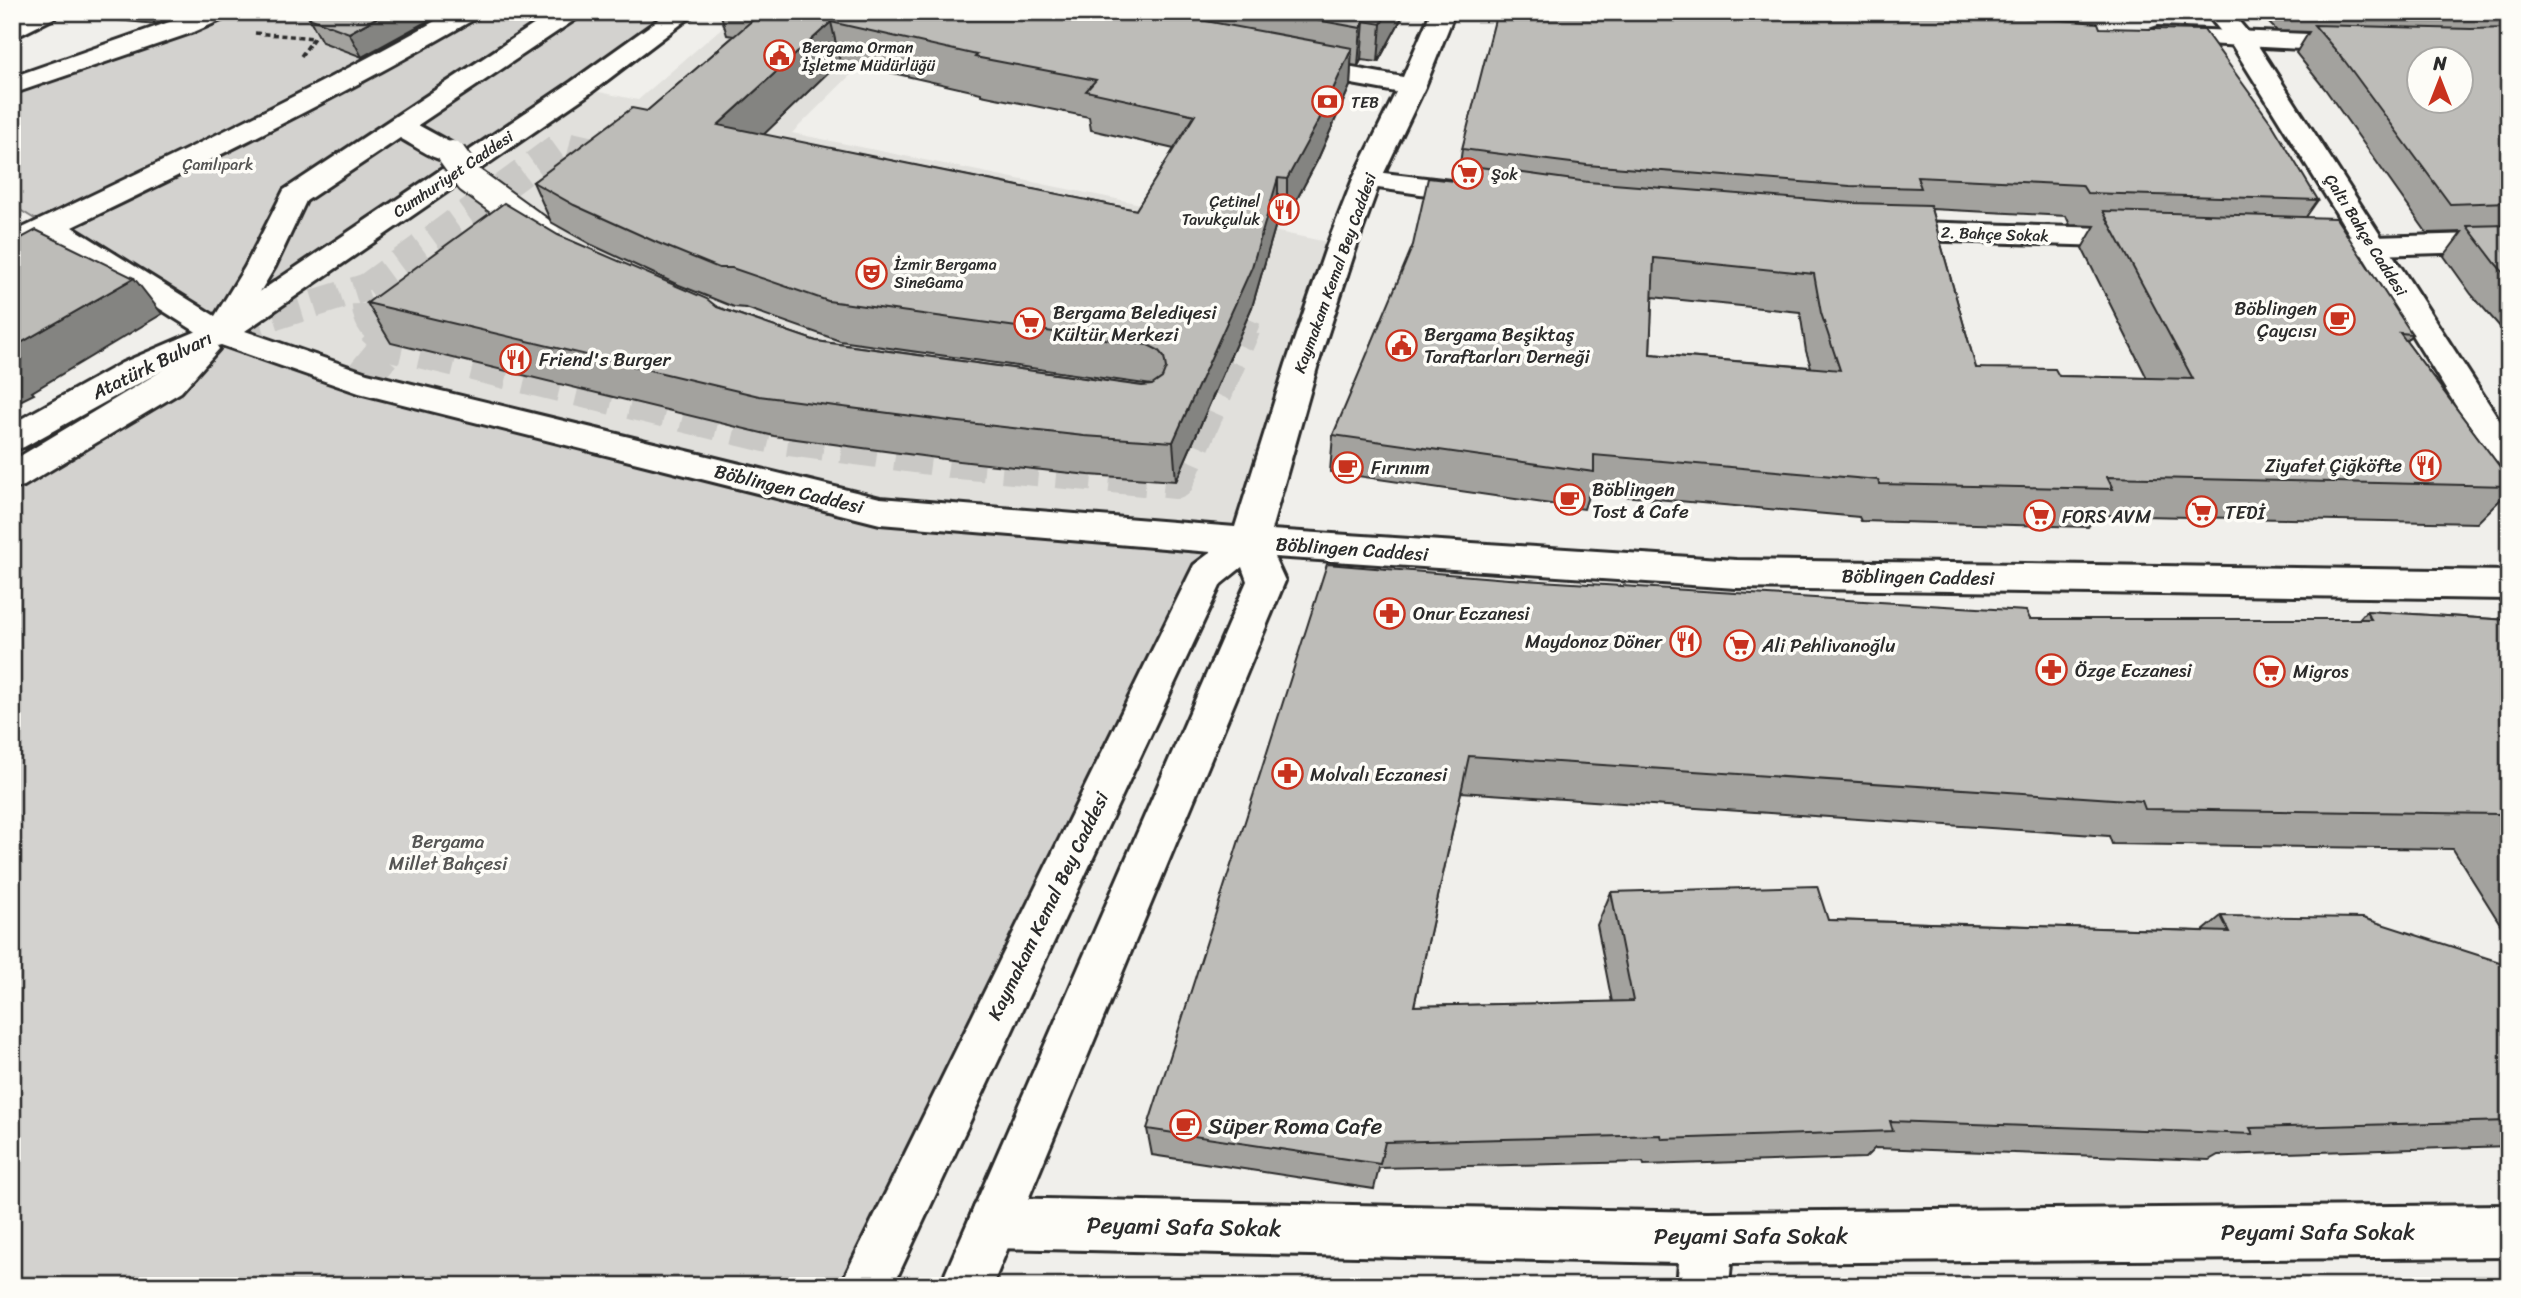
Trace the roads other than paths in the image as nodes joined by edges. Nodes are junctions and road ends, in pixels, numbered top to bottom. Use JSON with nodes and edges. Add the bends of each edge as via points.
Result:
{"nodes":[{"id":1,"x":47,"y":12,"type":"edge"},
{"id":2,"x":219,"y":12,"type":"edge"},
{"id":3,"x":470,"y":12,"type":"edge"},
{"id":4,"x":570,"y":12,"type":"edge"},
{"id":5,"x":685,"y":12,"type":"edge"},
{"id":6,"x":1443,"y":12,"type":"edge"},
{"id":7,"x":2217,"y":12,"type":"edge"},
{"id":8,"x":12,"y":32,"type":"edge"},
{"id":9,"x":2136,"y":34,"type":"edge"},
{"id":10,"x":2242,"y":41,"type":"junction"},
{"id":11,"x":2382,"y":45,"type":"edge"},
{"id":12,"x":1274,"y":62,"type":"edge"},
{"id":13,"x":12,"y":86,"type":"edge"},
{"id":14,"x":1412,"y":86,"type":"junction"},
{"id":15,"x":404,"y":129,"type":"junction"},
{"id":16,"x":1367,"y":179,"type":"junction"},
{"id":17,"x":1497,"y":196,"type":"edge"},
{"id":18,"x":50,"y":226,"type":"junction"},
{"id":19,"x":1852,"y":229,"type":"edge"},
{"id":20,"x":2170,"y":239,"type":"edge"},
{"id":21,"x":2509,"y":242,"type":"edge"},
{"id":22,"x":2267,"y":243,"type":"edge"},
{"id":23,"x":12,"y":245,"type":"edge"},
{"id":24,"x":2374,"y":246,"type":"junction"},
{"id":25,"x":575,"y":251,"type":"edge"},
{"id":26,"x":220,"y":333,"type":"junction"},
{"id":27,"x":12,"y":439,"type":"edge"},
{"id":28,"x":2509,"y":463,"type":"edge"},
{"id":29,"x":12,"y":477,"type":"edge"},
{"id":30,"x":1249,"y":542,"type":"junction"},
{"id":31,"x":2509,"y":585,"type":"edge"},
{"id":32,"x":993,"y":1223,"type":"junction"},
{"id":33,"x":2509,"y":1231,"type":"edge"},
{"id":34,"x":1705,"y":1262,"type":"edge"},
{"id":35,"x":866,"y":1286,"type":"edge"},
{"id":36,"x":966,"y":1286,"type":"edge"}],
"edges":[{"from":1,"to":8,"type":"main road"},
{"from":2,"to":13,"type":"main road"},
{"from":3,"to":18,"type":"main road","via":[[245,133]]},
{"from":4,"to":15,"type":"main road"},
{"from":5,"to":26,"type":"main road","name":"Cumhuriyet Caddesi"},
{"from":6,"to":14,"type":"main road","name":"Kaymakam Kemal Bey Caddesi"},
{"from":7,"to":10,"type":"main road","name":"Çaltı Bahçe Caddesi"},
{"from":9,"to":10,"type":"main road"},
{"from":10,"to":11,"type":"main road"},
{"from":10,"to":24,"type":"main road","name":"Çaltı Bahçe Caddesi"},
{"from":12,"to":14,"type":"main road"},
{"from":14,"to":16,"type":"main road","name":"Kaymakam Kemal Bey Caddesi"},
{"from":15,"to":25,"type":"main road","bridge":true,"via":[[452,155],[470,180],[529,225]]},
{"from":15,"to":26,"type":"main road","via":[[293,196],[260,267]]},
{"from":16,"to":17,"type":"main road"},
{"from":16,"to":30,"type":"main road","name":"Kaymakam Kemal Bey Caddesi","via":[[1302,364]]},
{"from":18,"to":23,"type":"main road"},
{"from":18,"to":26,"type":"main road","name":"Böblingen Caddesi"},
{"from":19,"to":20,"type":"main road","name":"2. Bahçe Sokak"},
{"from":21,"to":24,"type":"main road"},
{"from":22,"to":24,"type":"main road"},
{"from":24,"to":28,"type":"main road","name":"Çaltı Bahçe Caddesi"},
{"from":26,"to":27,"type":"main road","name":"Atatürk Bulvarı","via":[[133,371]]},
{"from":26,"to":29,"type":"main road","name":"Atatürk Bulvarı","via":[[169,384]]},
{"from":26,"to":30,"type":"main road","name":"Böblingen Caddesi","via":[[359,382],[880,511]]},
{"from":30,"to":31,"type":"main road","name":"Böblingen Caddesi","via":[[1736,574]]},
{"from":30,"to":32,"type":"main road","via":[[1266,581]]},
{"from":30,"to":35,"type":"main road","name":"Kaymakam Kemal Bey Caddesi","via":[[1207,575]]},
{"from":32,"to":34,"type":"main road","name":"Peyami Safa Sokak"},
{"from":32,"to":36,"type":"main road"},
{"from":33,"to":34,"type":"main road","name":"Peyami Safa Sokak"}]}
